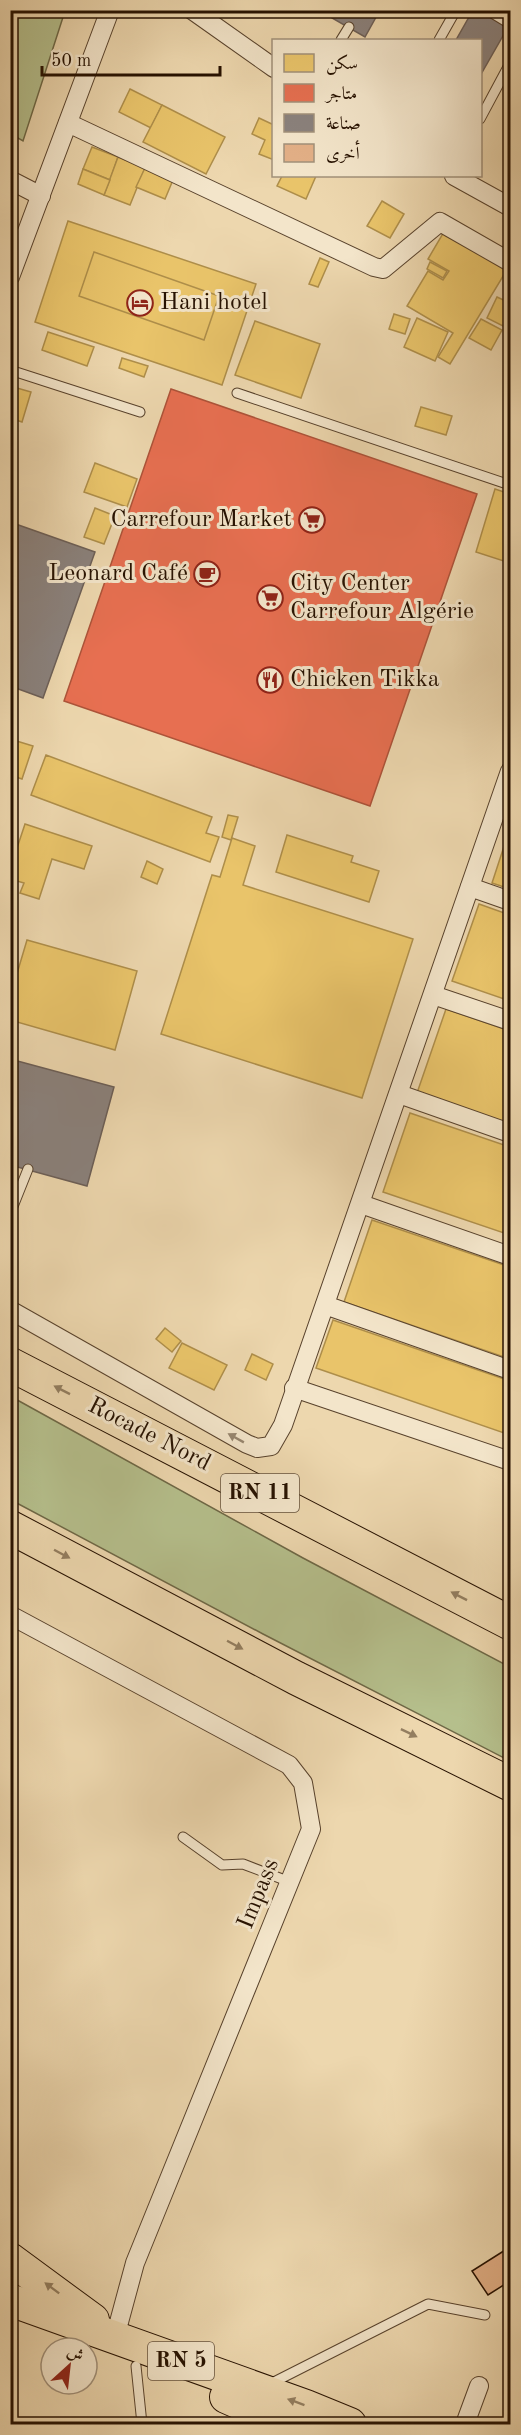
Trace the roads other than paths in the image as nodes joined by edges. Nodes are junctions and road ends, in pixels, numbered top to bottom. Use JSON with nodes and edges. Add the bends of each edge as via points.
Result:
{"nodes":[{"id":1,"x":110,"y":10,"type":"edge"},
{"id":2,"x":456,"y":10,"type":"edge"},
{"id":3,"x":487,"y":10,"type":"edge"},
{"id":4,"x":199,"y":13,"type":"edge"},
{"id":5,"x":510,"y":24,"type":"edge"},
{"id":6,"x":349,"y":27,"type":"dead end"},
{"id":7,"x":342,"y":39,"type":"edge"},
{"id":8,"x":440,"y":39,"type":"edge"},
{"id":9,"x":510,"y":63,"type":"edge"},
{"id":10,"x":272,"y":67,"type":"edge"},
{"id":11,"x":482,"y":115,"type":"edge"},
{"id":12,"x":68,"y":123,"type":"junction"},
{"id":13,"x":456,"y":177,"type":"edge"},
{"id":14,"x":10,"y":180,"type":"edge"},
{"id":15,"x":41,"y":196,"type":"junction"},
{"id":16,"x":510,"y":207,"type":"edge"},
{"id":17,"x":510,"y":262,"type":"edge"},
{"id":18,"x":10,"y":277,"type":"edge"},
{"id":19,"x":10,"y":370,"type":"edge"},
{"id":20,"x":237,"y":393,"type":"dead end"},
{"id":21,"x":140,"y":412,"type":"dead end"},
{"id":22,"x":510,"y":485,"type":"edge"},
{"id":23,"x":510,"y":771,"type":"edge"},
{"id":24,"x":470,"y":887,"type":"junction"},
{"id":25,"x":510,"y":901,"type":"edge"},
{"id":26,"x":434,"y":995,"type":"junction"},
{"id":27,"x":510,"y":1021,"type":"edge"},
{"id":28,"x":399,"y":1094,"type":"junction"},
{"id":29,"x":510,"y":1133,"type":"edge"},
{"id":30,"x":28,"y":1169,"type":"dead end"},
{"id":31,"x":361,"y":1204,"type":"junction"},
{"id":32,"x":10,"y":1214,"type":"edge"},
{"id":33,"x":510,"y":1256,"type":"edge"},
{"id":34,"x":325,"y":1305,"type":"junction"},
{"id":35,"x":10,"y":1310,"type":"edge"},
{"id":36,"x":10,"y":1364,"type":"edge"},
{"id":37,"x":510,"y":1370,"type":"edge"},
{"id":38,"x":294,"y":1388,"type":"junction"},
{"id":39,"x":510,"y":1461,"type":"edge"},
{"id":40,"x":10,"y":1527,"type":"edge"},
{"id":41,"x":10,"y":1615,"type":"edge"},
{"id":42,"x":510,"y":1623,"type":"edge"},
{"id":43,"x":510,"y":1784,"type":"edge"},
{"id":44,"x":183,"y":1837,"type":"dead end"},
{"id":45,"x":290,"y":1882,"type":"junction"},
{"id":46,"x":10,"y":2259,"type":"edge"},
{"id":47,"x":10,"y":2300,"type":"edge"},
{"id":48,"x":484,"y":2315,"type":"dead end"},
{"id":49,"x":10,"y":2320,"type":"edge"},
{"id":50,"x":115,"y":2337,"type":"junction"},
{"id":51,"x":136,"y":2366,"type":"junction"},
{"id":52,"x":479,"y":2386,"type":"dead end"},
{"id":53,"x":260,"y":2390,"type":"junction"},
{"id":54,"x":142,"y":2424,"type":"edge"},
{"id":55,"x":287,"y":2424,"type":"edge"},
{"id":56,"x":350,"y":2424,"type":"edge"},
{"id":57,"x":465,"y":2424,"type":"edge"}],
"edges":[{"from":1,"to":12,"type":"street"},
{"from":2,"to":8,"type":"lane"},
{"from":3,"to":5,"type":"lane"},
{"from":4,"to":10,"type":"street"},
{"from":6,"to":7,"type":"lane"},
{"from":9,"to":11,"type":"lane"},
{"from":12,"to":15,"type":"street"},
{"from":12,"to":17,"type":"street","via":[[374,267],[383,269],[440,222]]},
{"from":13,"to":16,"type":"street"},
{"from":14,"to":15,"type":"street"},
{"from":15,"to":18,"type":"street"},
{"from":19,"to":21,"type":"lane"},
{"from":20,"to":22,"type":"lane"},
{"from":23,"to":24,"type":"street"},
{"from":24,"to":25,"type":"street"},
{"from":24,"to":26,"type":"street"},
{"from":26,"to":27,"type":"street"},
{"from":26,"to":28,"type":"street"},
{"from":28,"to":29,"type":"street"},
{"from":28,"to":31,"type":"street"},
{"from":30,"to":32,"type":"lane"},
{"from":31,"to":33,"type":"street"},
{"from":31,"to":34,"type":"street"},
{"from":34,"to":37,"type":"street"},
{"from":34,"to":38,"type":"street"},
{"from":38,"to":35,"type":"street","one_way":true,"via":[[278,1436],[271,1446],[257,1448]]},
{"from":42,"to":36,"type":"highway","name":"Rocade Nord","number":"RN 11","one_way":true},
{"from":38,"to":39,"type":"street"},
{"from":40,"to":43,"type":"highway","one_way":true,"via":[[296,1678]]},
{"from":41,"to":45,"type":"street","name":"Impass","via":[[289,1765],[303,1784],[311,1829]]},
{"from":44,"to":45,"type":"lane","via":[[222,1865],[243,1864]]},
{"from":45,"to":50,"type":"street","name":"Impass","via":[[135,2263]]},
{"from":50,"to":46,"type":"highway","one_way":true},
{"from":47,"to":50,"type":"highway","number":"RN 5"},
{"from":48,"to":53,"type":"lane","via":[[428,2304]]},
{"from":49,"to":51,"type":"highway","number":"RN 5"},
{"from":50,"to":53,"type":"highway","number":"RN 5"},
{"from":51,"to":54,"type":"lane"},
{"from":51,"to":55,"type":"highway","number":"RN 5"},
{"from":52,"to":57,"type":"street"},
{"from":56,"to":53,"type":"highway","number":"RN 5","one_way":true}]}
